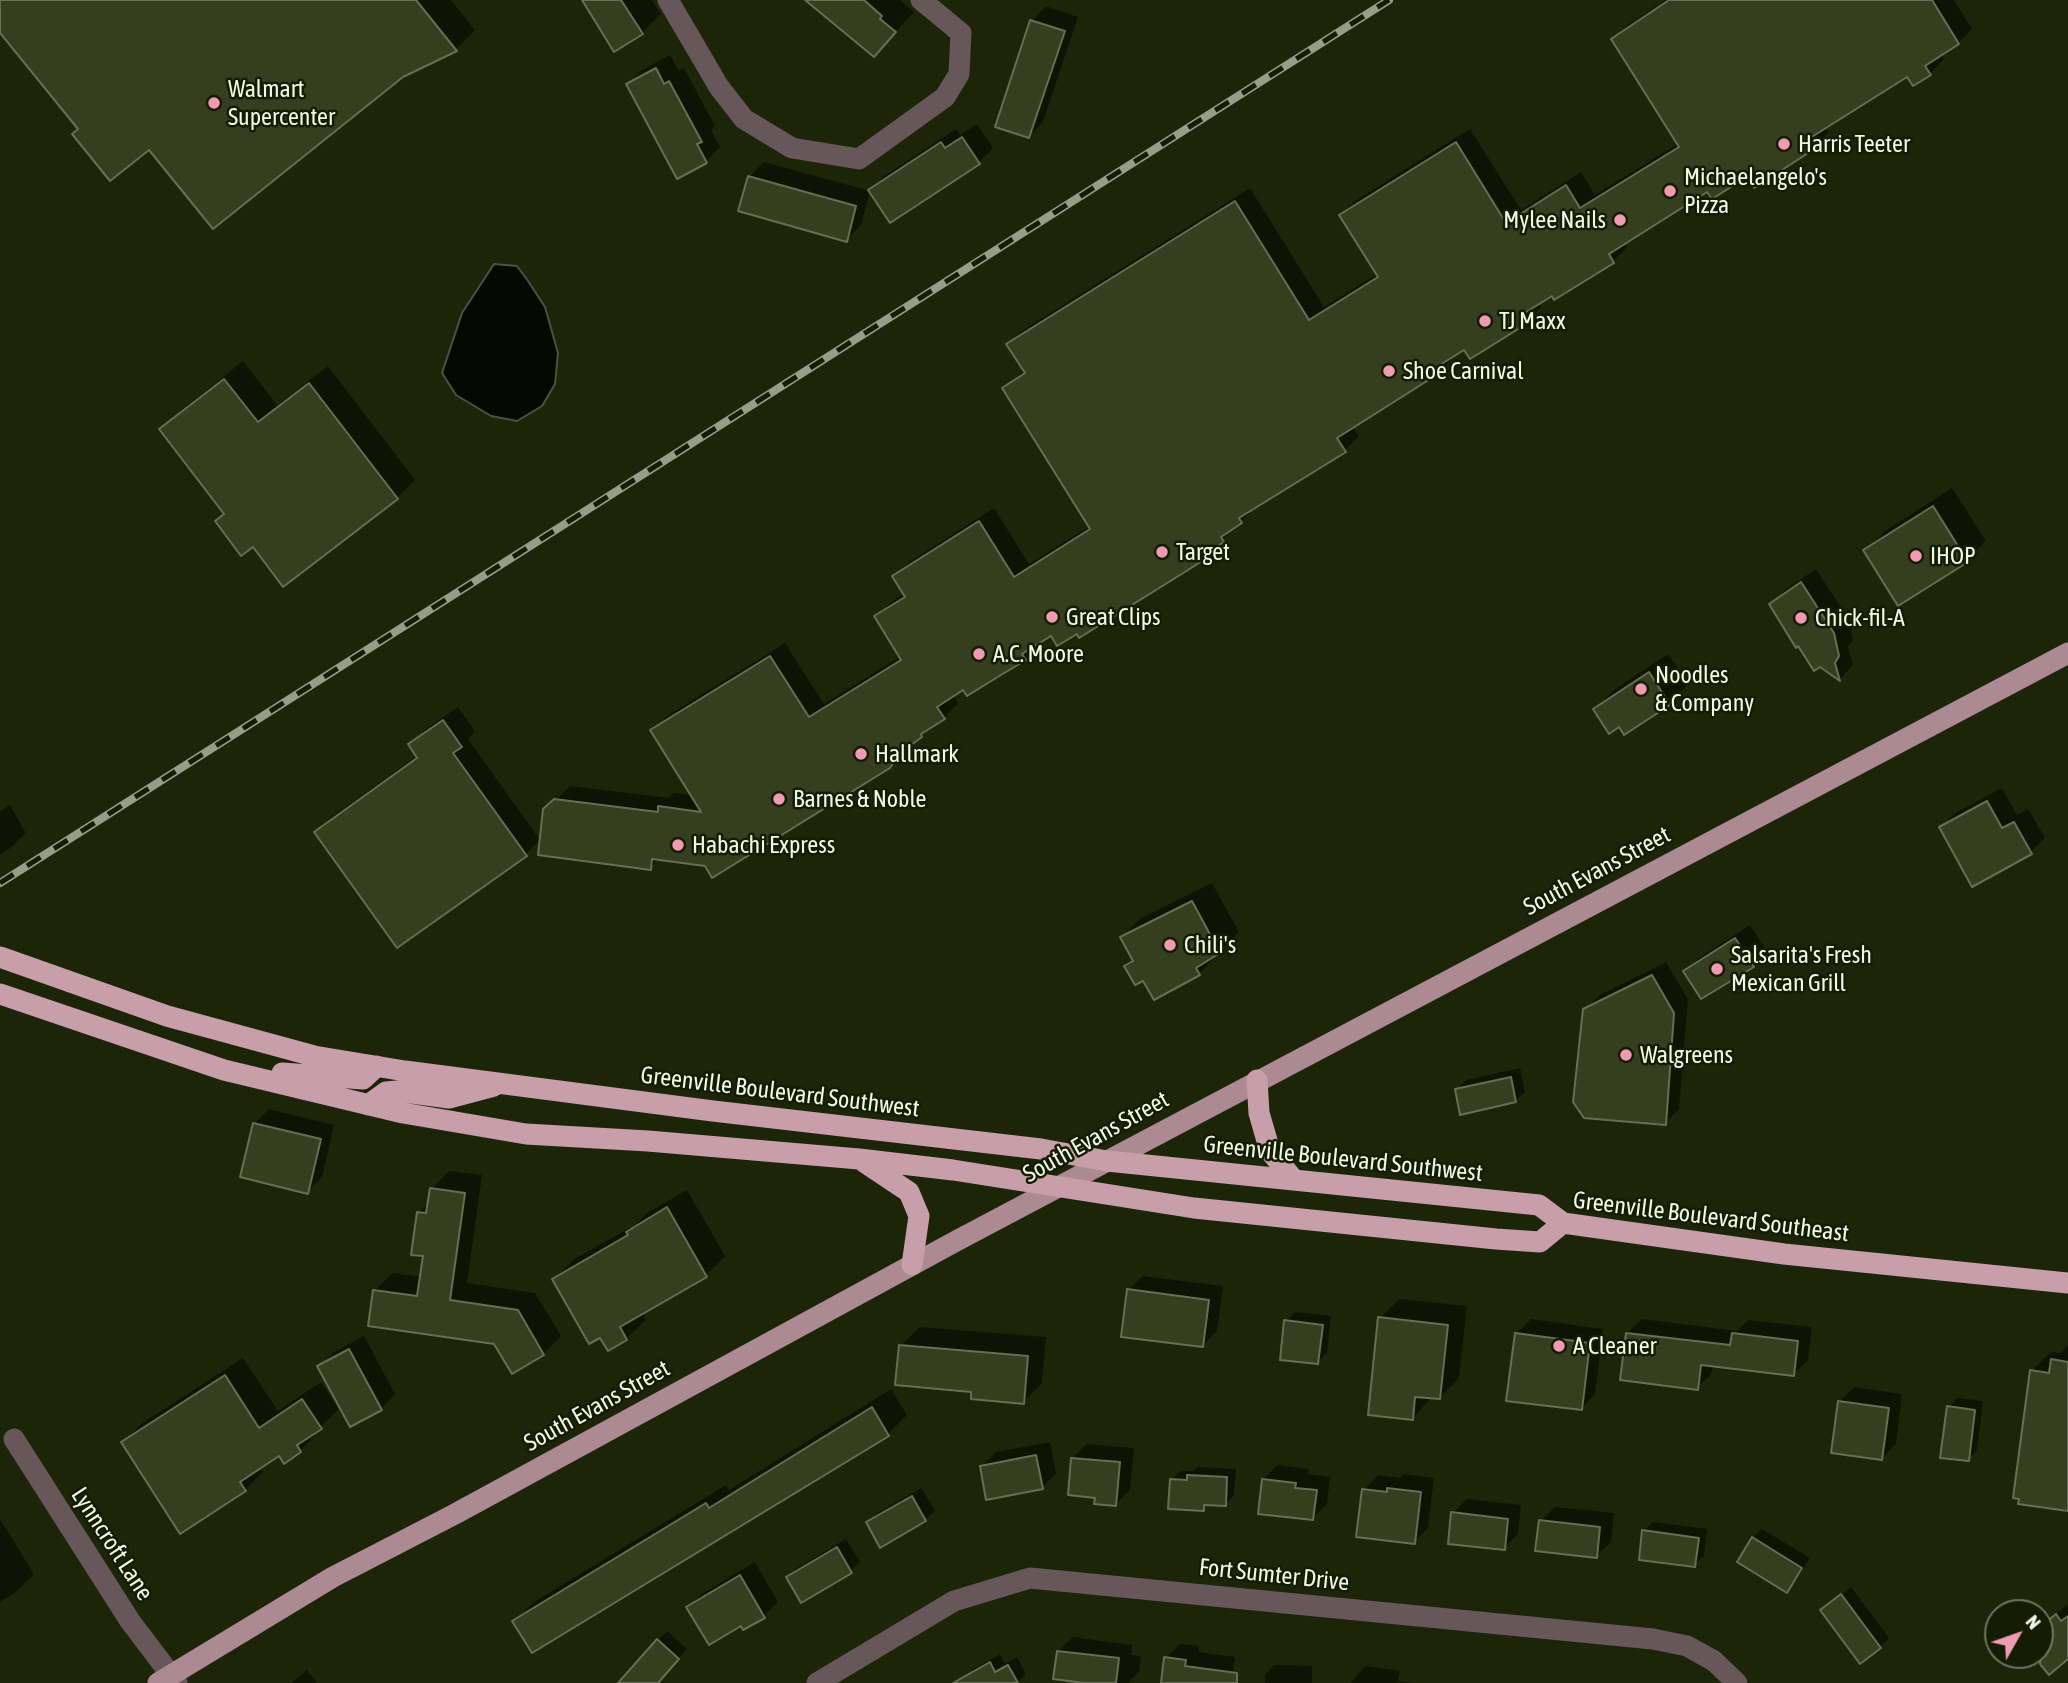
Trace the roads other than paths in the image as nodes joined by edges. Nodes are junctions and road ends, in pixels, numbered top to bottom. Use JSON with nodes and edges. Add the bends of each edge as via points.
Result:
{"nodes":[{"id":1,"x":668,"y":0,"type":"edge"},
{"id":2,"x":921,"y":0,"type":"edge"},
{"id":3,"x":2068,"y":653,"type":"edge"},
{"id":4,"x":0,"y":957,"type":"edge"},
{"id":5,"x":0,"y":994,"type":"edge"},
{"id":6,"x":377,"y":1066,"type":"junction"},
{"id":7,"x":245,"y":1075,"type":"junction"},
{"id":8,"x":1257,"y":1080,"type":"junction"},
{"id":9,"x":503,"y":1084,"type":"junction"},
{"id":10,"x":368,"y":1105,"type":"junction"},
{"id":11,"x":859,"y":1159,"type":"junction"},
{"id":12,"x":1107,"y":1161,"type":"junction"},
{"id":13,"x":1294,"y":1180,"type":"junction"},
{"id":14,"x":1061,"y":1186,"type":"junction"},
{"id":15,"x":1563,"y":1223,"type":"junction"},
{"id":16,"x":912,"y":1265,"type":"junction"},
{"id":17,"x":2068,"y":1283,"type":"edge"},
{"id":18,"x":14,"y":1438,"type":"dead end"},
{"id":19,"x":169,"y":1680,"type":"edge"},
{"id":20,"x":817,"y":1683,"type":"edge"},
{"id":21,"x":1737,"y":1683,"type":"edge"}],
"edges":[{"from":1,"to":2,"type":"street","via":[[719,87],[744,119],[792,148],[859,159],[946,97],[959,74],[961,33]]},
{"from":3,"to":8,"type":"main road","name":"South Evans Street"},
{"from":4,"to":6,"type":"highway","name":"Greenville Boulevard Southwest","via":[[167,1016],[314,1056]]},
{"from":5,"to":7,"type":"highway"},
{"from":6,"to":7,"type":"highway","via":[[363,1079],[295,1072]]},
{"from":6,"to":9,"type":"highway","name":"Greenville Boulevard Southwest"},
{"from":7,"to":10,"type":"highway"},
{"from":8,"to":12,"type":"main road","name":"South Evans Street"},
{"from":8,"to":13,"type":"highway","via":[[1259,1113],[1270,1151]]},
{"from":9,"to":10,"type":"highway","via":[[449,1098],[386,1092]]},
{"from":9,"to":12,"type":"highway","name":"Greenville Boulevard Southwest","via":[[1041,1149]]},
{"from":10,"to":11,"type":"highway","via":[[526,1134]]},
{"from":11,"to":14,"type":"highway"},
{"from":11,"to":16,"type":"highway","via":[[909,1192],[919,1216]]},
{"from":12,"to":13,"type":"highway","name":"Greenville Boulevard Southwest"},
{"from":12,"to":14,"type":"main road","name":"South Evans Street"},
{"from":13,"to":15,"type":"highway","name":"Greenville Boulevard Southwest","via":[[1539,1205]]},
{"from":14,"to":15,"type":"highway","name":"Greenville Boulevard Southeast","via":[[1194,1208],[1496,1239],[1540,1242]]},
{"from":14,"to":16,"type":"main road","name":"South Evans Street"},
{"from":15,"to":17,"type":"highway","name":"Greenville Boulevard Southeast","via":[[1784,1254]]},
{"from":16,"to":19,"type":"main road","name":"South Evans Street","via":[[333,1577]]},
{"from":18,"to":19,"type":"street","name":"Lynncroft Lane"},
{"from":20,"to":21,"type":"street","name":"Fort Sumter Drive","via":[[954,1601],[1030,1578],[1653,1639],[1687,1646],[1714,1661]]}]}
